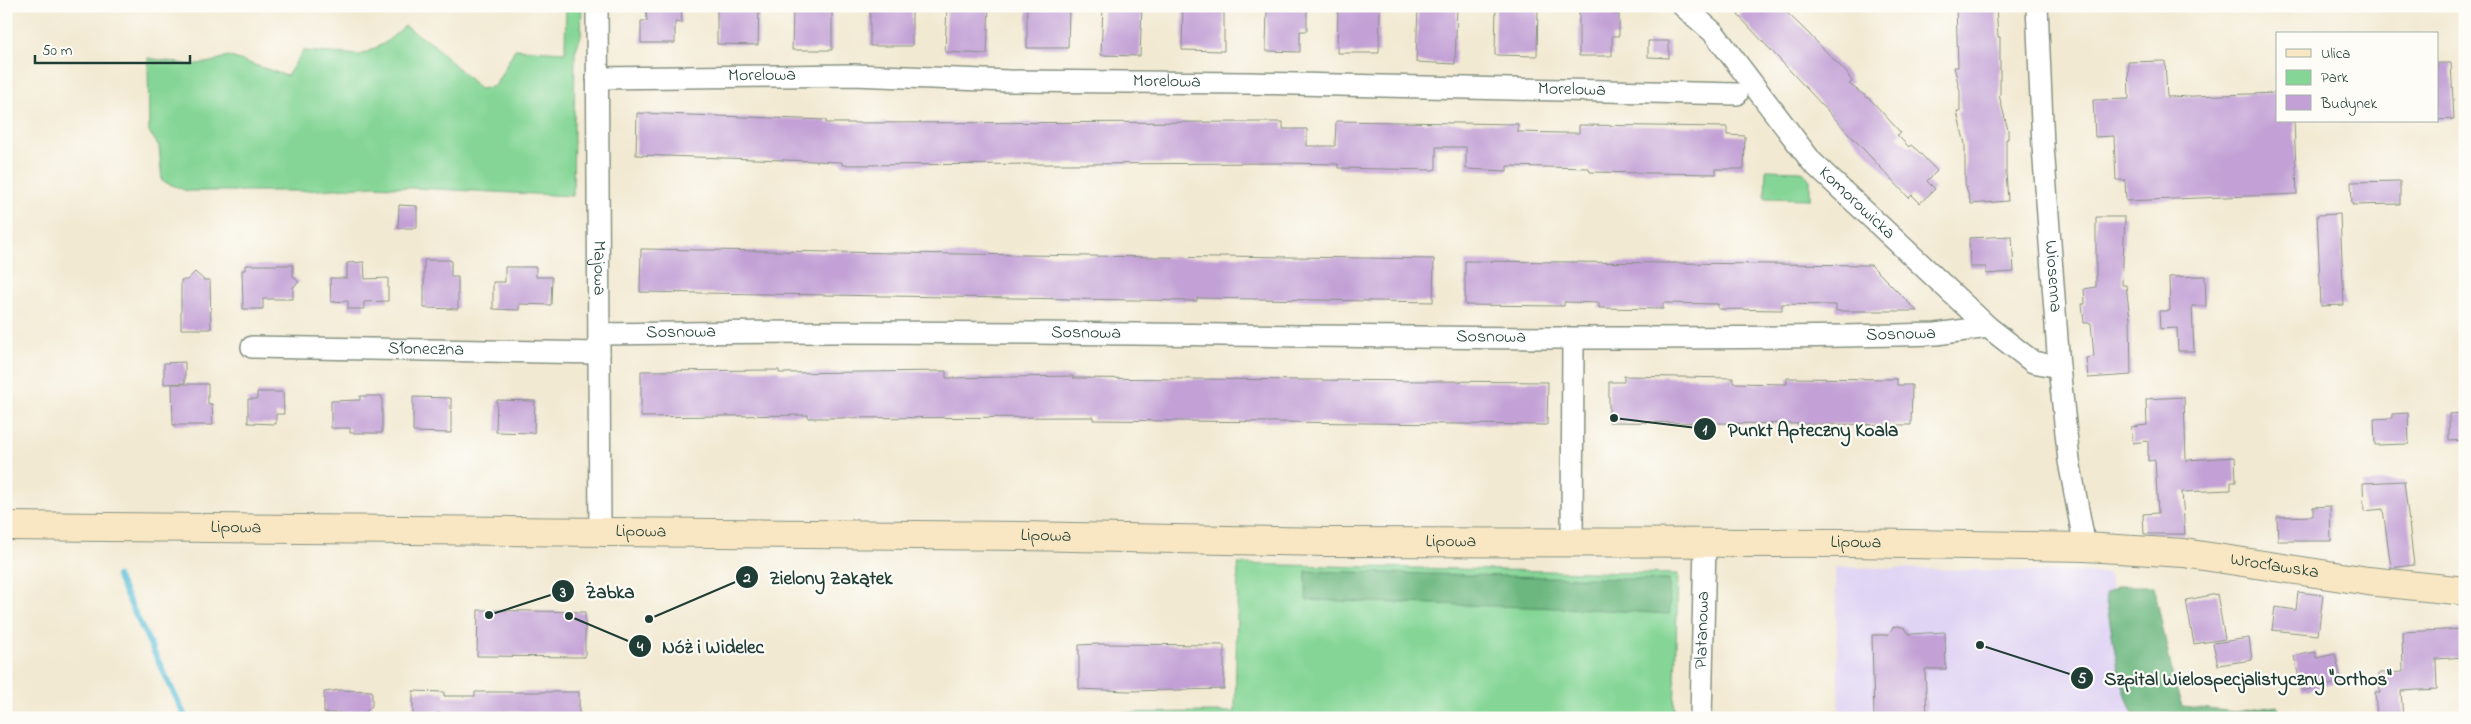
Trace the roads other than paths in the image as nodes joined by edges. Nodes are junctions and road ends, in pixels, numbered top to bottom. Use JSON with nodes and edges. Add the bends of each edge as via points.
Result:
{"nodes":[{"id":1,"x":597,"y":6,"type":"edge"},
{"id":2,"x":1683,"y":6,"type":"edge"},
{"id":3,"x":2037,"y":6,"type":"edge"},
{"id":4,"x":597,"y":78,"type":"junction"},
{"id":5,"x":1737,"y":94,"type":"dead end"},
{"id":6,"x":1988,"y":327,"type":"junction"},
{"id":7,"x":1573,"y":339,"type":"junction"},
{"id":8,"x":599,"y":343,"type":"junction"},
{"id":9,"x":252,"y":347,"type":"dead end"},
{"id":10,"x":2059,"y":367,"type":"junction"},
{"id":11,"x":6,"y":526,"type":"edge"},
{"id":12,"x":600,"y":532,"type":"junction"},
{"id":13,"x":1572,"y":542,"type":"junction"},
{"id":14,"x":1705,"y":543,"type":"junction"},
{"id":15,"x":2085,"y":547,"type":"junction"},
{"id":16,"x":2465,"y":591,"type":"edge"},
{"id":17,"x":1701,"y":718,"type":"edge"}],
"edges":[{"from":1,"to":4,"type":"street","name":"Majowa"},
{"from":2,"to":6,"type":"street","name":"Komorowicka","via":[[1714,33],[1812,162]]},
{"from":3,"to":10,"type":"street","name":"Wiosenna","via":[[2043,146]]},
{"from":4,"to":5,"type":"street","name":"Morelowa","via":[[854,75],[1009,81]]},
{"from":4,"to":8,"type":"street","name":"Majowa"},
{"from":6,"to":7,"type":"street","name":"Sosnowa","via":[[1926,335]]},
{"from":6,"to":10,"type":"street","name":"Komorowicka","via":[[2033,362]]},
{"from":7,"to":8,"type":"street","name":"Sosnowa","via":[[928,332]]},
{"from":7,"to":13,"type":"street"},
{"from":8,"to":9,"type":"street","name":"Słoneczna"},
{"from":8,"to":12,"type":"street","name":"Majowa"},
{"from":10,"to":15,"type":"street","name":"Wiosenna","via":[[2069,461]]},
{"from":11,"to":12,"type":"street","name":"Lipowa"},
{"from":12,"to":13,"type":"street","name":"Lipowa","via":[[1326,542]]},
{"from":13,"to":14,"type":"street","name":"Lipowa"},
{"from":14,"to":15,"type":"street","name":"Lipowa"},
{"from":14,"to":17,"type":"street","name":"Platanowa"},
{"from":15,"to":16,"type":"street","name":"Wrocławska","via":[[2184,553],[2368,581]]}]}
